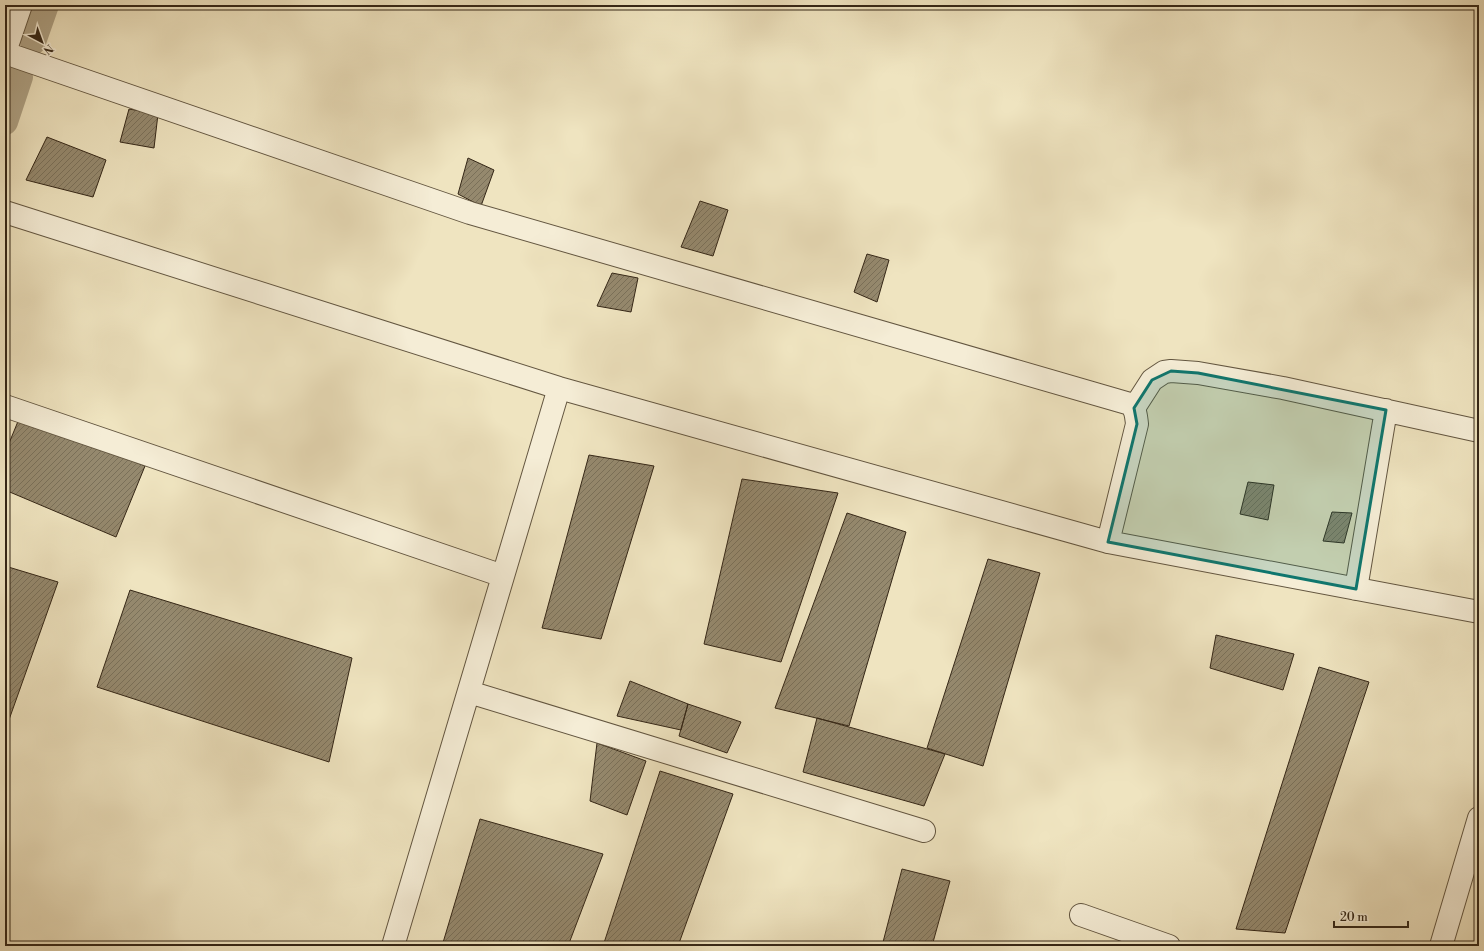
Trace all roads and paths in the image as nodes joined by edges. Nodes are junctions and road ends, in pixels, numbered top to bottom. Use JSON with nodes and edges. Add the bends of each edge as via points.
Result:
{"nodes":[{"id":1,"x":21,"y":5,"type":"edge"},
{"id":2,"x":5,"y":52,"type":"edge"},
{"id":3,"x":5,"y":212,"type":"edge"},
{"id":4,"x":559,"y":388,"type":"junction"},
{"id":5,"x":5,"y":406,"type":"edge"},
{"id":6,"x":1134,"y":408,"type":"junction"},
{"id":7,"x":1386,"y":410,"type":"junction"},
{"id":8,"x":1479,"y":431,"type":"edge"},
{"id":9,"x":1108,"y":542,"type":"junction"},
{"id":10,"x":503,"y":576,"type":"junction"},
{"id":11,"x":1356,"y":589,"type":"junction"},
{"id":12,"x":1479,"y":612,"type":"edge"},
{"id":13,"x":469,"y":692,"type":"junction"},
{"id":14,"x":1479,"y":818,"type":"edge"},
{"id":15,"x":924,"y":831,"type":"dead end"},
{"id":16,"x":1081,"y":915,"type":"dead end"},
{"id":17,"x":393,"y":946,"type":"edge"},
{"id":18,"x":1169,"y":946,"type":"edge"},
{"id":19,"x":1441,"y":946,"type":"edge"}],
"edges":[{"from":1,"to":2,"type":"street"},
{"from":2,"to":6,"type":"street","via":[[470,213],[1130,404]]},
{"from":3,"to":4,"type":"street"},
{"from":4,"to":9,"type":"street"},
{"from":4,"to":10,"type":"street"},
{"from":5,"to":10,"type":"street"},
{"from":6,"to":7,"type":"street","via":[[1152,380],[1171,371],[1198,373],[1283,388]]},
{"from":6,"to":9,"type":"street","via":[[1137,424]]},
{"from":7,"to":8,"type":"street"},
{"from":7,"to":11,"type":"street"},
{"from":9,"to":11,"type":"street"},
{"from":10,"to":13,"type":"street"},
{"from":11,"to":12,"type":"street"},
{"from":13,"to":15,"type":"street"},
{"from":13,"to":17,"type":"street"},
{"from":14,"to":19,"type":"street"},
{"from":16,"to":18,"type":"street"}]}
